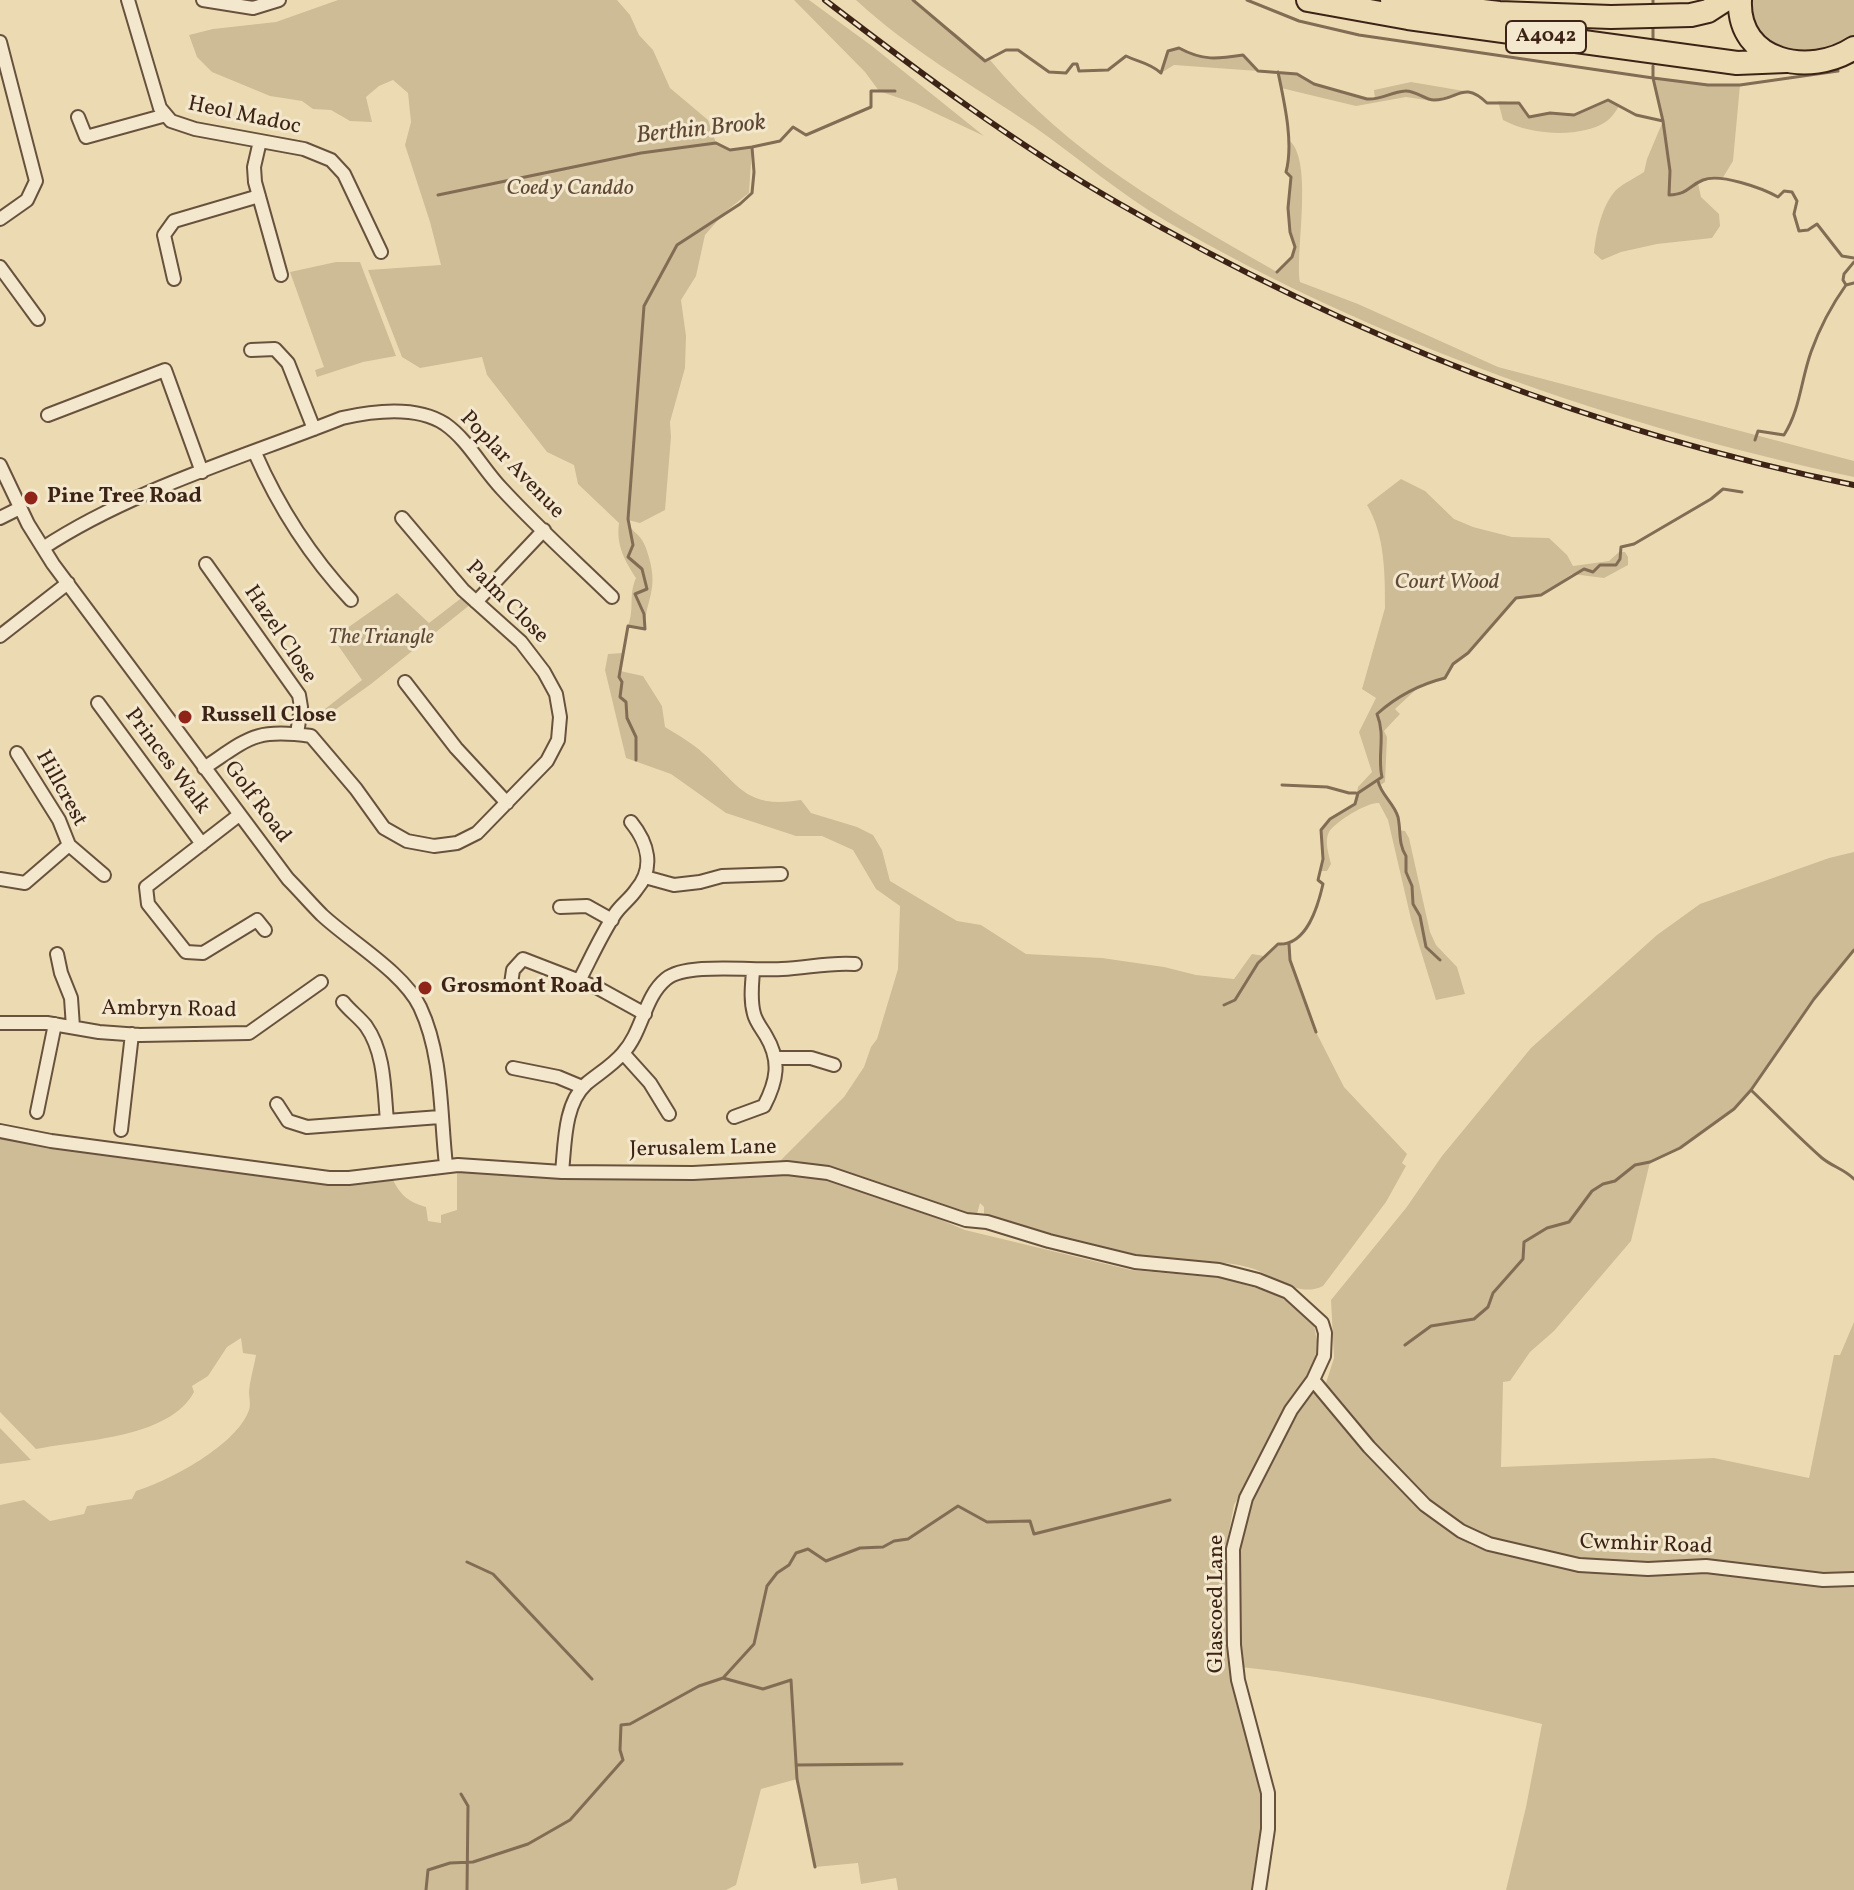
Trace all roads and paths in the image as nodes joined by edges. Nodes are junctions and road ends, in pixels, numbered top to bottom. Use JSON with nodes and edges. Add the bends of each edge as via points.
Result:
{"nodes":[{"id":1,"x":203,"y":0,"type":"edge"},
{"id":2,"x":279,"y":0,"type":"edge"},
{"id":3,"x":1308,"y":0,"type":"edge"},
{"id":4,"x":1392,"y":0,"type":"edge"},
{"id":5,"x":1725,"y":0,"type":"edge"},
{"id":6,"x":1740,"y":0,"type":"edge"},
{"id":7,"x":133,"y":2,"type":"edge"},
{"id":8,"x":0,"y":42,"type":"edge"},
{"id":9,"x":1848,"y":54,"type":"edge"},
{"id":10,"x":1786,"y":61,"type":"junction"},
{"id":11,"x":0,"y":96,"type":"edge"},
{"id":12,"x":15,"y":100,"type":"junction"},
{"id":13,"x":166,"y":115,"type":"junction"},
{"id":14,"x":78,"y":117,"type":"dead end"},
{"id":15,"x":260,"y":141,"type":"junction"},
{"id":16,"x":259,"y":196,"type":"junction"},
{"id":17,"x":0,"y":219,"type":"edge"},
{"id":18,"x":381,"y":252,"type":"dead end"},
{"id":19,"x":0,"y":267,"type":"edge"},
{"id":20,"x":281,"y":275,"type":"dead end"},
{"id":21,"x":174,"y":279,"type":"dead end"},
{"id":22,"x":38,"y":319,"type":"dead end"},
{"id":23,"x":251,"y":350,"type":"dead end"},
{"id":24,"x":48,"y":415,"type":"dead end"},
{"id":25,"x":314,"y":429,"type":"junction"},
{"id":26,"x":255,"y":453,"type":"junction"},
{"id":27,"x":0,"y":465,"type":"edge"},
{"id":28,"x":202,"y":472,"type":"junction"},
{"id":29,"x":20,"y":508,"type":"junction"},
{"id":30,"x":0,"y":518,"type":"edge"},
{"id":31,"x":402,"y":518,"type":"dead end"},
{"id":32,"x":544,"y":530,"type":"junction"},
{"id":33,"x":43,"y":548,"type":"junction"},
{"id":34,"x":206,"y":564,"type":"dead end"},
{"id":35,"x":68,"y":583,"type":"junction"},
{"id":36,"x":612,"y":597,"type":"dead end"},
{"id":37,"x":351,"y":600,"type":"dead end"},
{"id":38,"x":476,"y":602,"type":"junction"},
{"id":39,"x":0,"y":636,"type":"edge"},
{"id":40,"x":405,"y":682,"type":"dead end"},
{"id":41,"x":98,"y":703,"type":"dead end"},
{"id":42,"x":297,"y":734,"type":"junction"},
{"id":43,"x":17,"y":753,"type":"dead end"},
{"id":44,"x":204,"y":768,"type":"junction"},
{"id":45,"x":507,"y":803,"type":"junction"},
{"id":46,"x":239,"y":815,"type":"junction"},
{"id":47,"x":631,"y":822,"type":"dead end"},
{"id":48,"x":202,"y":844,"type":"junction"},
{"id":49,"x":69,"y":845,"type":"junction"},
{"id":50,"x":781,"y":874,"type":"dead end"},
{"id":51,"x":104,"y":875,"type":"dead end"},
{"id":52,"x":645,"y":877,"type":"junction"},
{"id":53,"x":0,"y":879,"type":"edge"},
{"id":54,"x":560,"y":907,"type":"dead end"},
{"id":55,"x":612,"y":920,"type":"junction"},
{"id":56,"x":265,"y":930,"type":"dead end"},
{"id":57,"x":57,"y":954,"type":"dead end"},
{"id":58,"x":855,"y":964,"type":"dead end"},
{"id":59,"x":753,"y":971,"type":"junction"},
{"id":60,"x":579,"y":981,"type":"junction"},
{"id":61,"x":321,"y":982,"type":"dead end"},
{"id":62,"x":511,"y":984,"type":"dead end"},
{"id":63,"x":343,"y":1002,"type":"dead end"},
{"id":64,"x":645,"y":1014,"type":"junction"},
{"id":65,"x":0,"y":1023,"type":"edge"},
{"id":66,"x":55,"y":1024,"type":"junction"},
{"id":67,"x":73,"y":1027,"type":"junction"},
{"id":68,"x":132,"y":1034,"type":"junction"},
{"id":69,"x":623,"y":1053,"type":"junction"},
{"id":70,"x":775,"y":1058,"type":"junction"},
{"id":71,"x":834,"y":1065,"type":"dead end"},
{"id":72,"x":513,"y":1068,"type":"dead end"},
{"id":73,"x":582,"y":1087,"type":"junction"},
{"id":74,"x":277,"y":1104,"type":"dead end"},
{"id":75,"x":37,"y":1112,"type":"dead end"},
{"id":76,"x":669,"y":1114,"type":"dead end"},
{"id":77,"x":440,"y":1117,"type":"junction"},
{"id":78,"x":734,"y":1117,"type":"dead end"},
{"id":79,"x":387,"y":1121,"type":"junction"},
{"id":80,"x":121,"y":1130,"type":"dead end"},
{"id":81,"x":0,"y":1131,"type":"edge"},
{"id":82,"x":446,"y":1165,"type":"junction"},
{"id":83,"x":562,"y":1172,"type":"junction"},
{"id":84,"x":1313,"y":1380,"type":"junction"},
{"id":85,"x":1854,"y":1579,"type":"edge"},
{"id":86,"x":1259,"y":1890,"type":"edge"}],
"edges":[{"from":1,"to":2,"type":"street","via":[[253,8]]},
{"from":3,"to":10,"type":"highway","number":"A4042","via":[[1737,63]]},
{"from":4,"to":5,"type":"highway","number":"A4042","via":[[1499,13],[1611,17],[1691,15]]},
{"from":6,"to":10,"type":"highway","via":[[1748,36],[1760,49]]},
{"from":7,"to":13,"type":"street","name":"Heol Madoc"},
{"from":8,"to":12,"type":"street"},
{"from":9,"to":10,"type":"highway"},
{"from":11,"to":12,"type":"street"},
{"from":12,"to":17,"type":"street","via":[[36,181],[27,200]]},
{"from":13,"to":14,"type":"street","via":[[86,137]]},
{"from":13,"to":15,"type":"street","name":"Heol Madoc","via":[[195,129]]},
{"from":15,"to":16,"type":"street","via":[[254,167]]},
{"from":15,"to":18,"type":"street","name":"Heol Madoc","via":[[331,160],[344,174]]},
{"from":16,"to":20,"type":"street"},
{"from":16,"to":21,"type":"street","via":[[174,221],[164,235]]},
{"from":19,"to":22,"type":"street"},
{"from":23,"to":25,"type":"street","via":[[275,349],[288,363]]},
{"from":24,"to":28,"type":"street","via":[[165,370]]},
{"from":25,"to":26,"type":"street"},
{"from":25,"to":32,"type":"street","name":"Poplar Avenue","via":[[370,412],[415,413],[443,422]]},
{"from":26,"to":28,"type":"street"},
{"from":26,"to":37,"type":"street","via":[[297,534]]},
{"from":27,"to":29,"type":"street","name":"Golf Road"},
{"from":28,"to":33,"type":"street","via":[[83,523]]},
{"from":29,"to":30,"type":"street"},
{"from":29,"to":33,"type":"street","name":"Golf Road"},
{"from":31,"to":38,"type":"street","name":"Palm Close"},
{"from":32,"to":36,"type":"street","name":"Poplar Avenue"},
{"from":32,"to":38,"type":"street"},
{"from":33,"to":35,"type":"street","name":"Golf Road"},
{"from":34,"to":42,"type":"street","name":"Hazel Close","via":[[299,695]]},
{"from":35,"to":39,"type":"street"},
{"from":35,"to":44,"type":"street","name":"Golf Road"},
{"from":38,"to":45,"type":"street","name":"Palm Close","via":[[521,642],[544,672],[560,717],[558,740],[547,761]]},
{"from":40,"to":45,"type":"street"},
{"from":41,"to":48,"type":"street","name":"Princes Walk"},
{"from":42,"to":44,"type":"street","via":[[265,733]]},
{"from":42,"to":45,"type":"street","name":"Palm Close","via":[[311,736],[384,828],[407,841],[457,843],[477,833]]},
{"from":43,"to":49,"type":"street","name":"Hillcrest"},
{"from":44,"to":46,"type":"street","name":"Golf Road"},
{"from":46,"to":48,"type":"street"},
{"from":46,"to":77,"type":"street","name":"Golf Road","via":[[322,915],[400,981],[420,1005],[432,1041]]},
{"from":47,"to":52,"type":"street","via":[[646,848]]},
{"from":48,"to":56,"type":"street","via":[[146,887],[148,904],[186,952],[203,953],[257,920]]},
{"from":49,"to":51,"type":"street","name":"Hillcrest"},
{"from":49,"to":53,"type":"street","name":"Hillcrest","via":[[25,883]]},
{"from":50,"to":52,"type":"street","via":[[722,876],[674,885]]},
{"from":52,"to":55,"type":"street"},
{"from":54,"to":55,"type":"street","via":[[587,906]]},
{"from":55,"to":60,"type":"street"},
{"from":57,"to":67,"type":"street","via":[[71,998]]},
{"from":58,"to":59,"type":"street"},
{"from":59,"to":64,"type":"street","via":[[721,968],[668,977]]},
{"from":59,"to":70,"type":"street","via":[[754,1018]]},
{"from":60,"to":62,"type":"street","via":[[523,959],[513,970]]},
{"from":60,"to":64,"type":"street"},
{"from":61,"to":68,"type":"street","name":"Ambryn Road","via":[[249,1033]]},
{"from":63,"to":79,"type":"street","via":[[375,1043]]},
{"from":64,"to":69,"type":"street"},
{"from":65,"to":66,"type":"street","name":"Ambryn Road"},
{"from":66,"to":67,"type":"street","name":"Ambryn Road"},
{"from":66,"to":75,"type":"street"},
{"from":67,"to":68,"type":"street","name":"Ambryn Road"},
{"from":68,"to":80,"type":"street"},
{"from":69,"to":73,"type":"street"},
{"from":69,"to":76,"type":"street"},
{"from":70,"to":71,"type":"street","via":[[811,1058]]},
{"from":70,"to":78,"type":"street","via":[[774,1087],[764,1106]]},
{"from":72,"to":73,"type":"street"},
{"from":73,"to":83,"type":"street","via":[[568,1123]]},
{"from":74,"to":79,"type":"street","via":[[288,1121],[307,1127]]},
{"from":77,"to":79,"type":"street"},
{"from":77,"to":82,"type":"street","name":"Golf Road"},
{"from":81,"to":82,"type":"street","name":"Jerusalem Lane","via":[[329,1178]]},
{"from":82,"to":83,"type":"street","name":"Jerusalem Lane"},
{"from":83,"to":84,"type":"street","name":"Jerusalem Lane","via":[[787,1168],[828,1173],[966,1220],[1049,1241],[1135,1262],[1232,1273],[1288,1292],[1322,1323],[1324,1356]]},
{"from":84,"to":85,"type":"street","name":"Cwmhir Road","via":[[1425,1505],[1489,1544],[1579,1565],[1706,1566]]},
{"from":84,"to":86,"type":"street","name":"Glascoed Lane","via":[[1291,1410],[1246,1498],[1233,1549],[1238,1680],[1268,1793]]}]}
